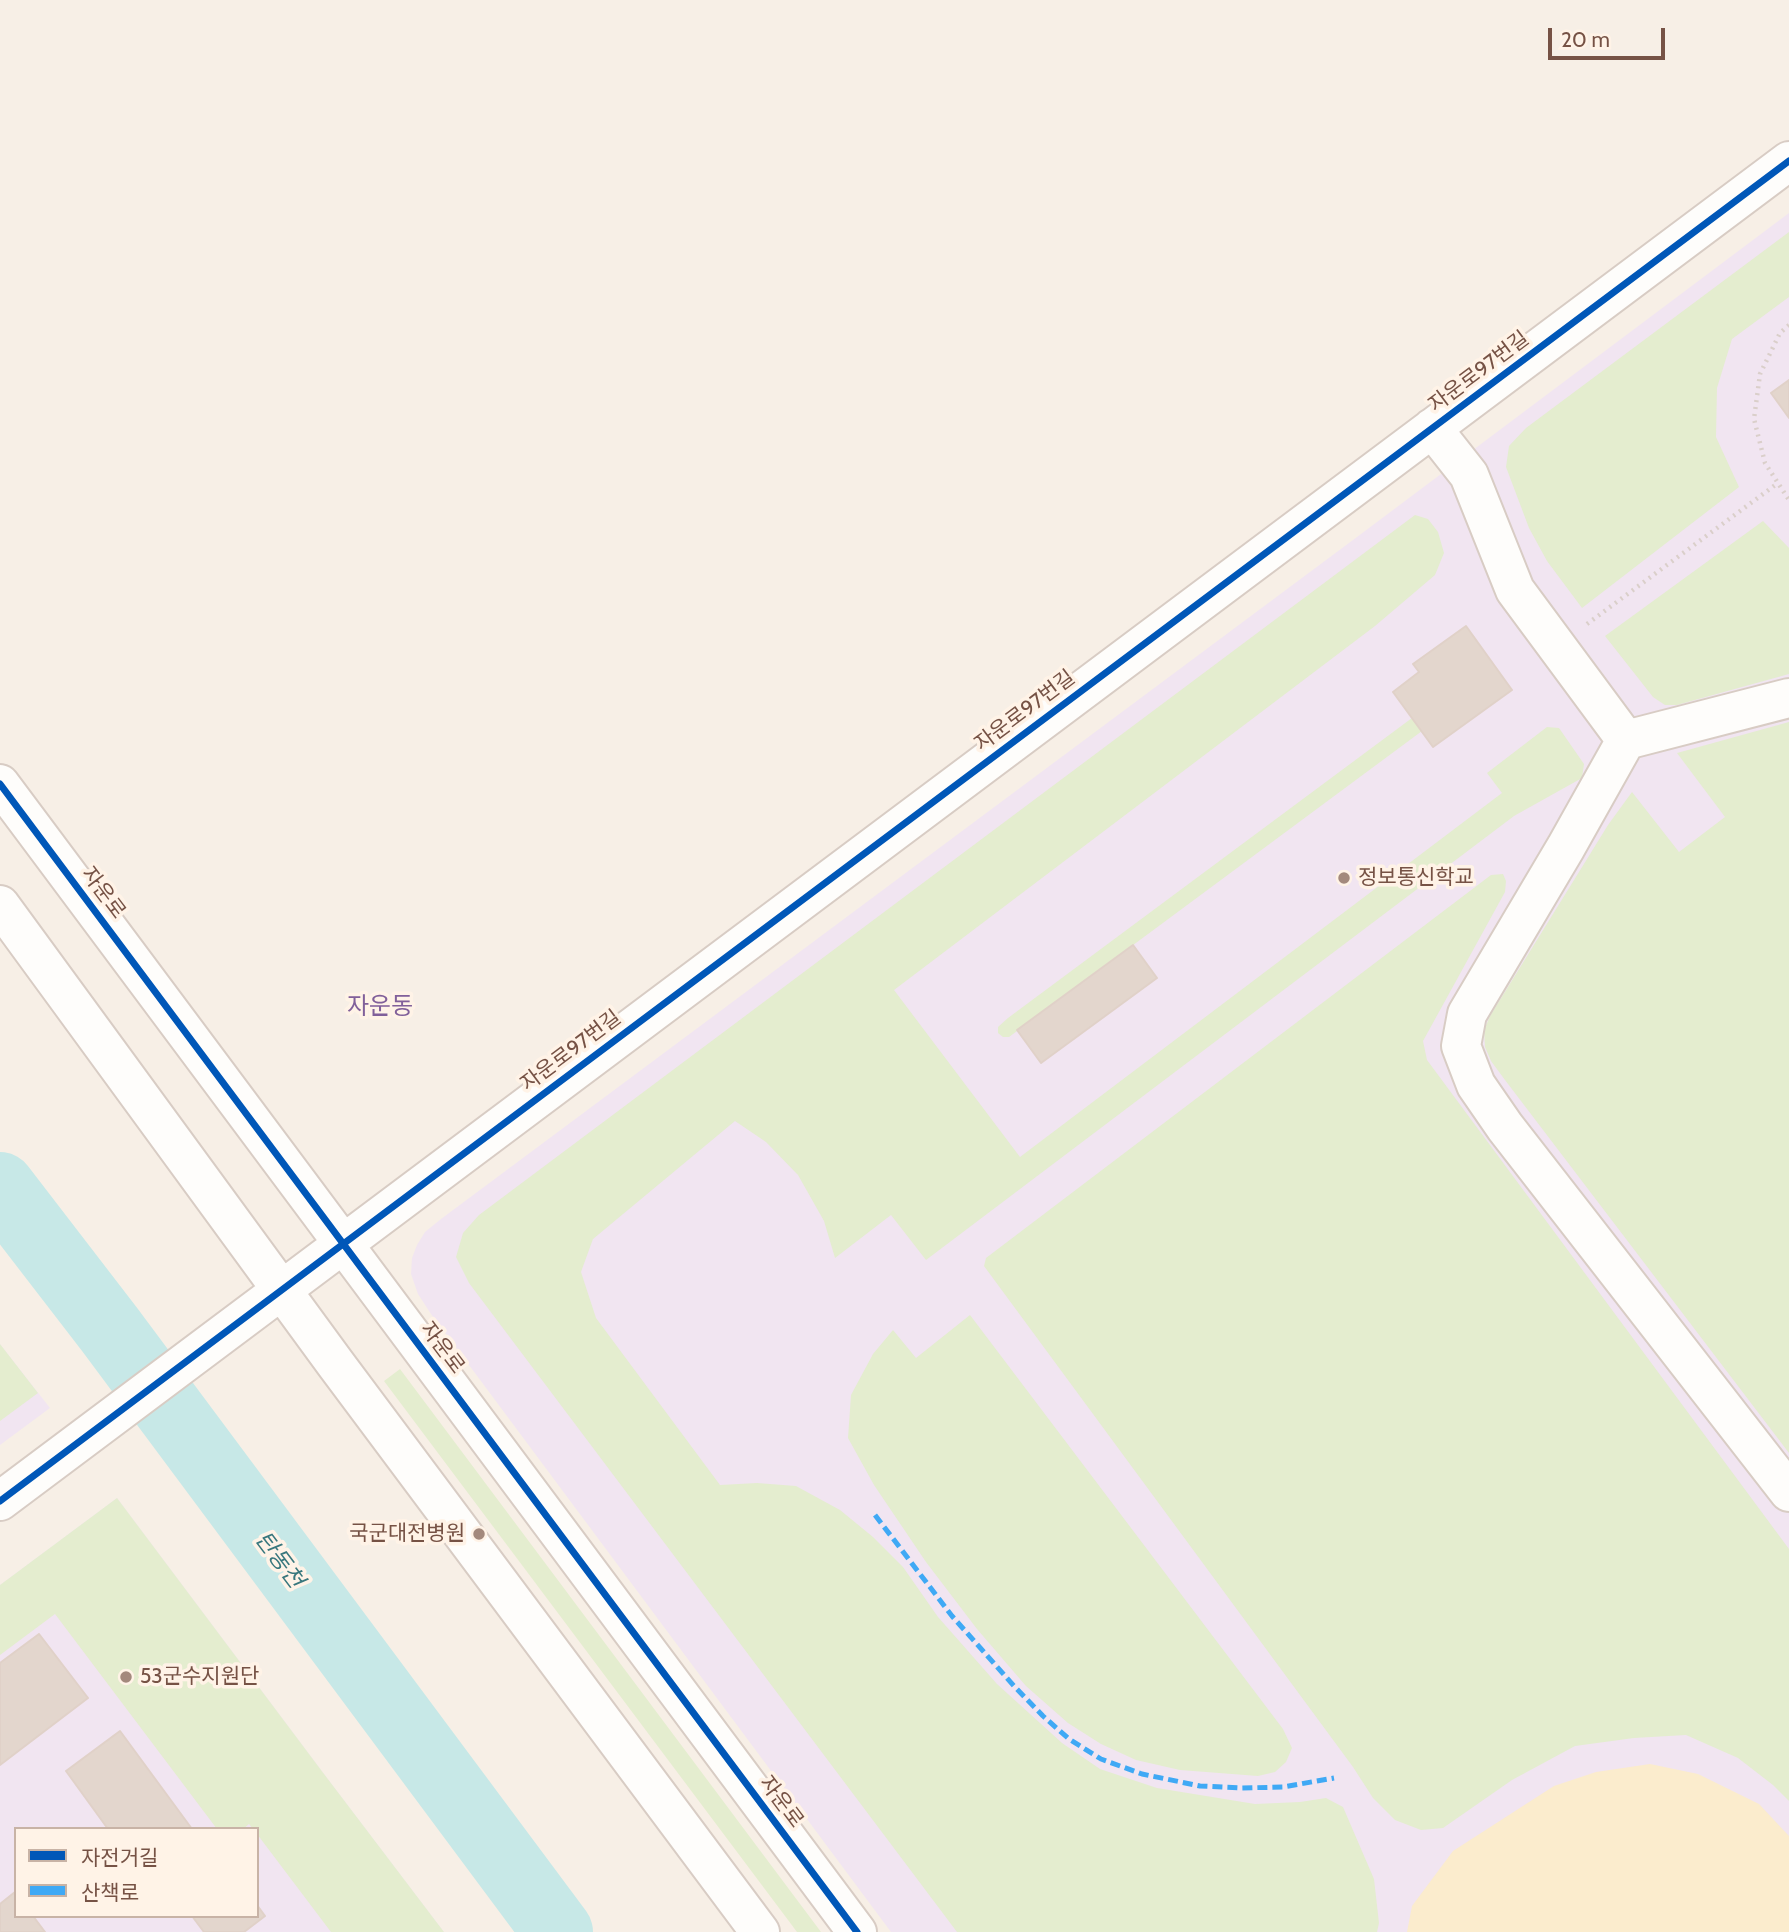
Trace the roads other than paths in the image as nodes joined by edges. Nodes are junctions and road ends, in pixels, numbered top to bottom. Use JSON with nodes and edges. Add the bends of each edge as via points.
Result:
{"nodes":[{"id":1,"x":1789,"y":161,"type":"edge"},
{"id":2,"x":1432,"y":428,"type":"junction"},
{"id":3,"x":1789,"y":698,"type":"edge"},
{"id":4,"x":1626,"y":740,"type":"junction"},
{"id":5,"x":0,"y":784,"type":"edge"},
{"id":6,"x":0,"y":905,"type":"edge"},
{"id":7,"x":342,"y":1244,"type":"junction"},
{"id":8,"x":281,"y":1289,"type":"junction"},
{"id":9,"x":1789,"y":1492,"type":"edge"},
{"id":10,"x":0,"y":1501,"type":"edge"},
{"id":11,"x":760,"y":1932,"type":"edge"},
{"id":12,"x":857,"y":1932,"type":"edge"}],
"edges":[{"from":1,"to":2,"type":"street","name":"자운로97번길"},
{"from":2,"to":4,"type":"street","via":[[1469,475],[1515,590]]},
{"from":2,"to":7,"type":"street","name":"자운로97번길"},
{"from":3,"to":4,"type":"street"},
{"from":4,"to":9,"type":"street","via":[[1467,1014],[1461,1046],[1476,1085],[1505,1127]]},
{"from":5,"to":7,"type":"street","name":"자운로"},
{"from":6,"to":8,"type":"street"},
{"from":7,"to":8,"type":"street","name":"자운로97번길"},
{"from":7,"to":12,"type":"street","name":"자운로"},
{"from":8,"to":10,"type":"street","name":"자운로97번길"},
{"from":8,"to":11,"type":"street"}]}
